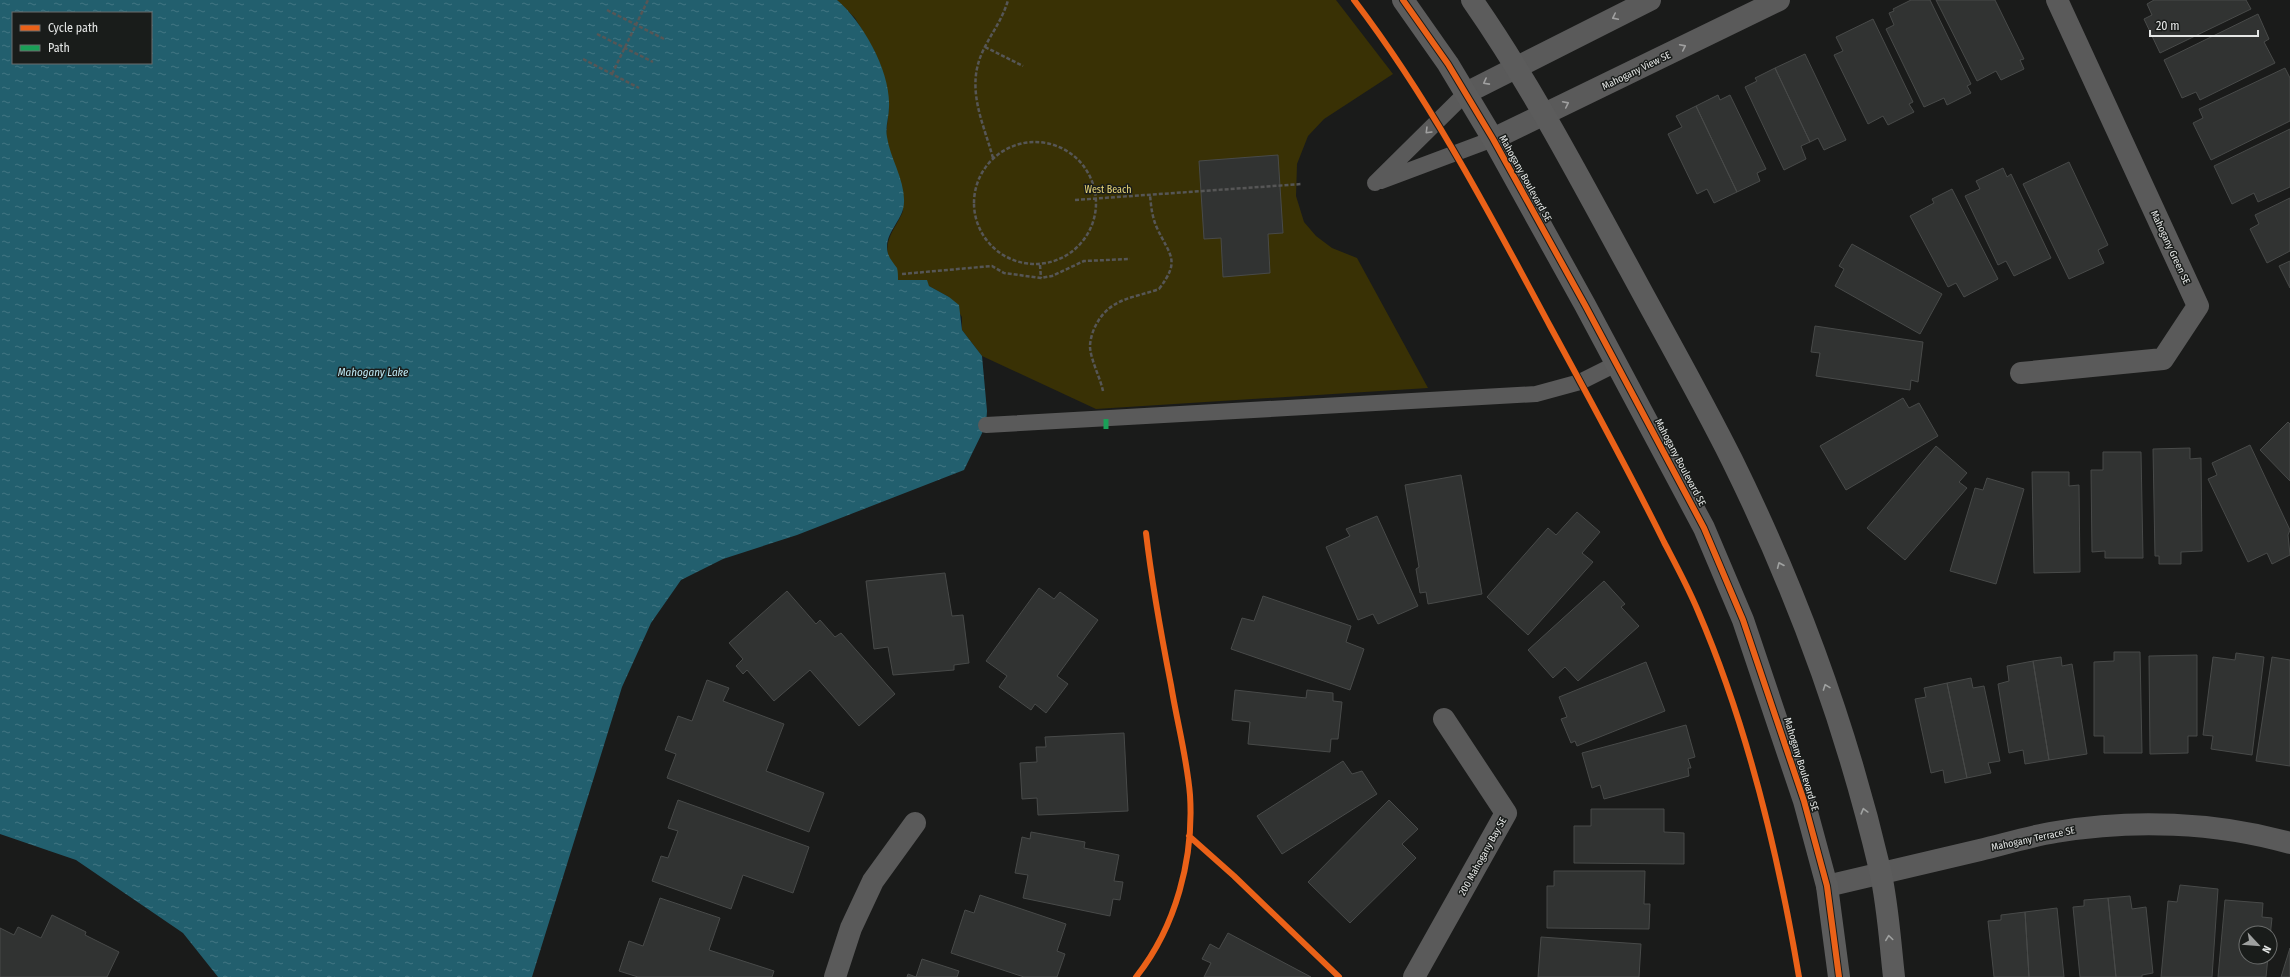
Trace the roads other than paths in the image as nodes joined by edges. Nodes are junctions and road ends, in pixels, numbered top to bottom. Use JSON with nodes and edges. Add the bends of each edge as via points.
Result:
{"nodes":[{"id":1,"x":1403,"y":0,"type":"edge"},
{"id":2,"x":1472,"y":0,"type":"edge"},
{"id":3,"x":1650,"y":0,"type":"edge"},
{"id":4,"x":1779,"y":0,"type":"edge"},
{"id":5,"x":2057,"y":0,"type":"edge"},
{"id":6,"x":1516,"y":66,"type":"junction"},
{"id":7,"x":1466,"y":93,"type":"junction"},
{"id":8,"x":1545,"y":115,"type":"junction"},
{"id":9,"x":1493,"y":139,"type":"junction"},
{"id":10,"x":1616,"y":364,"type":"junction"},
{"id":11,"x":2020,"y":373,"type":"dead end"},
{"id":12,"x":986,"y":425,"type":"dead end"},
{"id":13,"x":1444,"y":719,"type":"dead end"},
{"id":14,"x":915,"y":823,"type":"dead end"},
{"id":15,"x":2290,"y":843,"type":"edge"},
{"id":16,"x":1880,"y":873,"type":"junction"},
{"id":17,"x":1827,"y":886,"type":"junction"},
{"id":18,"x":836,"y":977,"type":"edge"},
{"id":19,"x":1414,"y":977,"type":"edge"},
{"id":20,"x":1840,"y":977,"type":"edge"},
{"id":21,"x":1894,"y":977,"type":"edge"}],
"edges":[{"from":1,"to":7,"type":"street","name":"Mahogany Boulevard SE"},
{"from":2,"to":6,"type":"street"},
{"from":3,"to":6,"type":"street","one_way":true},
{"from":8,"to":4,"type":"street","name":"Mahogany View SE","one_way":true},
{"from":5,"to":11,"type":"street","name":"Mahogany Green SE","via":[[2198,306],[2163,359]]},
{"from":6,"to":7,"type":"street","one_way":true},
{"from":6,"to":8,"type":"street"},
{"from":7,"to":9,"type":"street","name":"Mahogany Boulevard SE"},
{"from":7,"to":9,"type":"lane","one_way":true,"via":[[1376,183]]},
{"from":8,"to":9,"type":"street","name":"Mahogany View SE"},
{"from":16,"to":8,"type":"street","one_way":true,"via":[[1857,783],[1829,695],[1798,608],[1761,523],[1699,397]]},
{"from":9,"to":10,"type":"street","name":"Mahogany Boulevard SE"},
{"from":10,"to":12,"type":"lane","via":[[1580,382],[1536,394]]},
{"from":10,"to":17,"type":"street","name":"Mahogany Boulevard SE","via":[[1704,528],[1743,620],[1801,793]]},
{"from":13,"to":19,"type":"street","name":"200 Mahogany Bay SE","via":[[1506,812]]},
{"from":14,"to":18,"type":"street","via":[[873,881],[851,928]]},
{"from":15,"to":16,"type":"street","name":"Mahogany Terrace SE","via":[[2245,833],[2198,827],[2103,826],[2056,832]]},
{"from":16,"to":17,"type":"street","name":"Mahogany Terrace SE"},
{"from":21,"to":16,"type":"street","one_way":true},
{"from":17,"to":20,"type":"street","name":"Mahogany Boulevard SE"}]}
